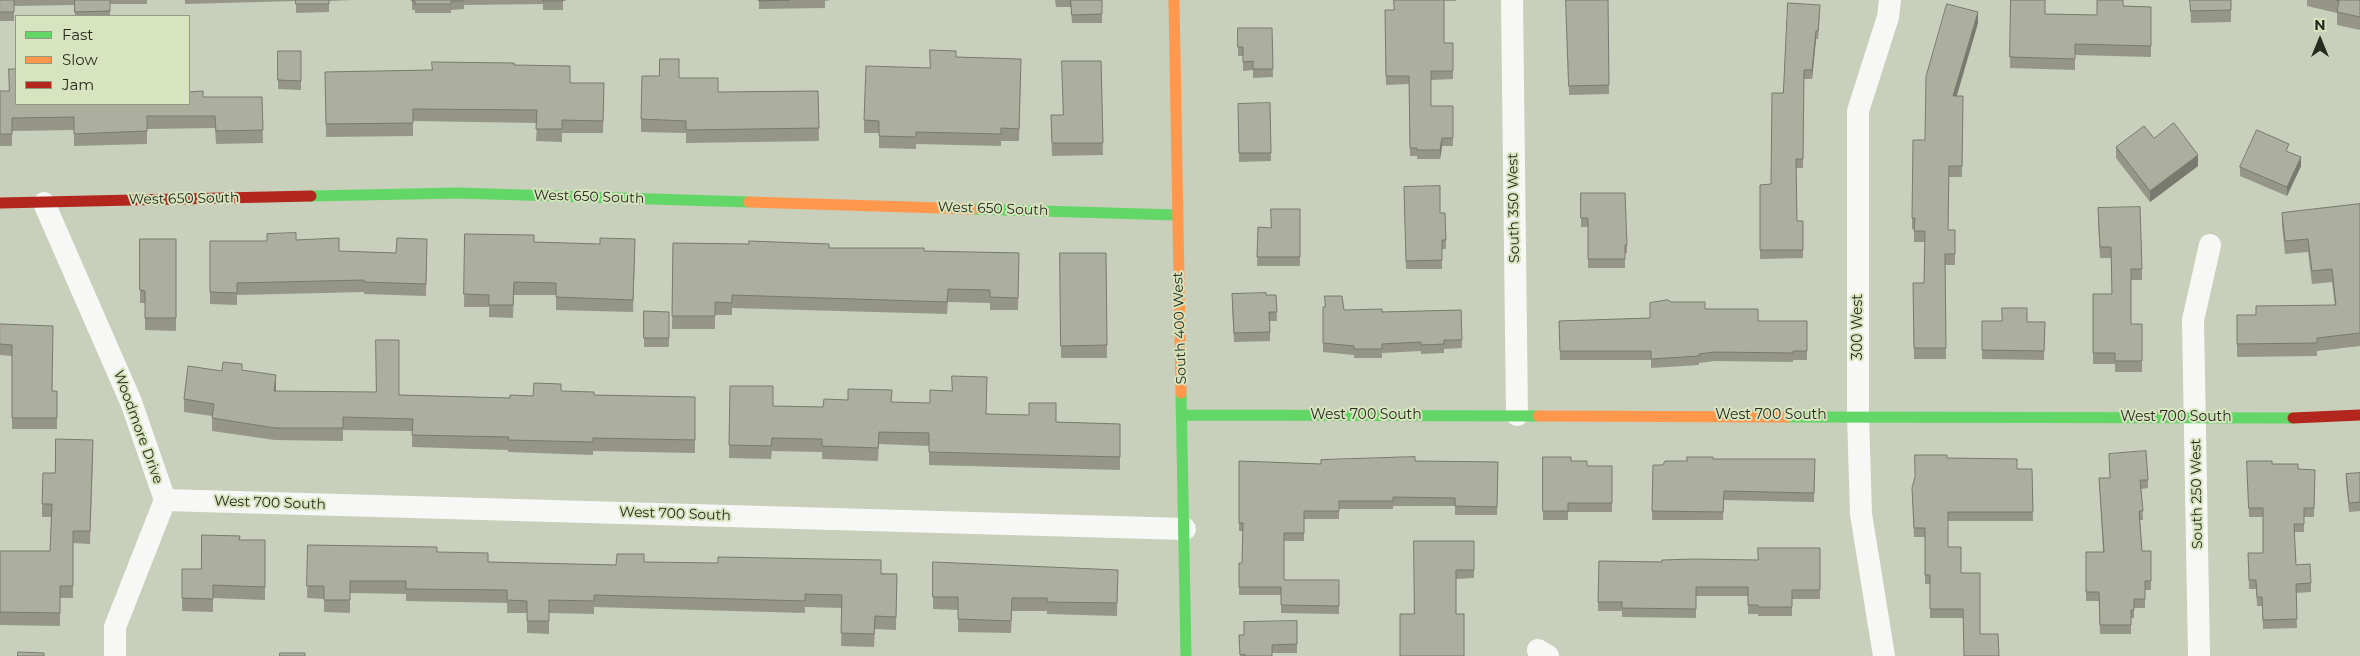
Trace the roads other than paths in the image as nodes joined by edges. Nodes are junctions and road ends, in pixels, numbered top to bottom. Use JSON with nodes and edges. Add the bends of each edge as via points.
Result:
{"nodes":[{"id":1,"x":1174,"y":0,"type":"edge"},
{"id":2,"x":1512,"y":0,"type":"edge"},
{"id":3,"x":1890,"y":0,"type":"edge"},
{"id":4,"x":0,"y":203,"type":"edge"},
{"id":5,"x":44,"y":203,"type":"junction"},
{"id":6,"x":1177,"y":215,"type":"junction"},
{"id":7,"x":2210,"y":245,"type":"dead end"},
{"id":8,"x":1182,"y":415,"type":"junction"},
{"id":9,"x":1517,"y":415,"type":"junction"},
{"id":10,"x":1858,"y":415,"type":"junction"},
{"id":11,"x":2360,"y":415,"type":"edge"},
{"id":12,"x":2196,"y":418,"type":"junction"},
{"id":13,"x":165,"y":500,"type":"junction"},
{"id":14,"x":1184,"y":529,"type":"junction"},
{"id":15,"x":116,"y":656,"type":"edge"},
{"id":16,"x":1186,"y":656,"type":"edge"},
{"id":17,"x":1884,"y":656,"type":"edge"},
{"id":18,"x":2199,"y":656,"type":"edge"}],
"edges":[{"from":1,"to":6,"type":"street","name":"South 400 West"},
{"from":2,"to":9,"type":"street","name":"South 350 West"},
{"from":3,"to":10,"type":"street","name":"300 West","via":[[1888,17],[1858,110]]},
{"from":4,"to":5,"type":"street","name":"West 650 South"},
{"from":5,"to":6,"type":"street","name":"West 650 South","via":[[458,193]]},
{"from":5,"to":13,"type":"street","name":"Woodmore Drive","via":[[132,402]]},
{"from":6,"to":8,"type":"street","name":"South 400 West"},
{"from":7,"to":12,"type":"street","name":"South 250 West","via":[[2193,320]]},
{"from":8,"to":9,"type":"street","name":"West 700 South"},
{"from":8,"to":14,"type":"street","name":"South 400 West"},
{"from":9,"to":10,"type":"street","name":"West 700 South"},
{"from":10,"to":12,"type":"street","name":"West 700 South"},
{"from":10,"to":17,"type":"street","name":"300 West","via":[[1860,514]]},
{"from":11,"to":12,"type":"street","name":"West 700 South"},
{"from":12,"to":18,"type":"street","name":"South 250 West"},
{"from":13,"to":14,"type":"street","name":"West 700 South"},
{"from":13,"to":15,"type":"street","name":"Woodmore Drive","via":[[116,627]]},
{"from":14,"to":16,"type":"street","name":"South 400 West"}]}
